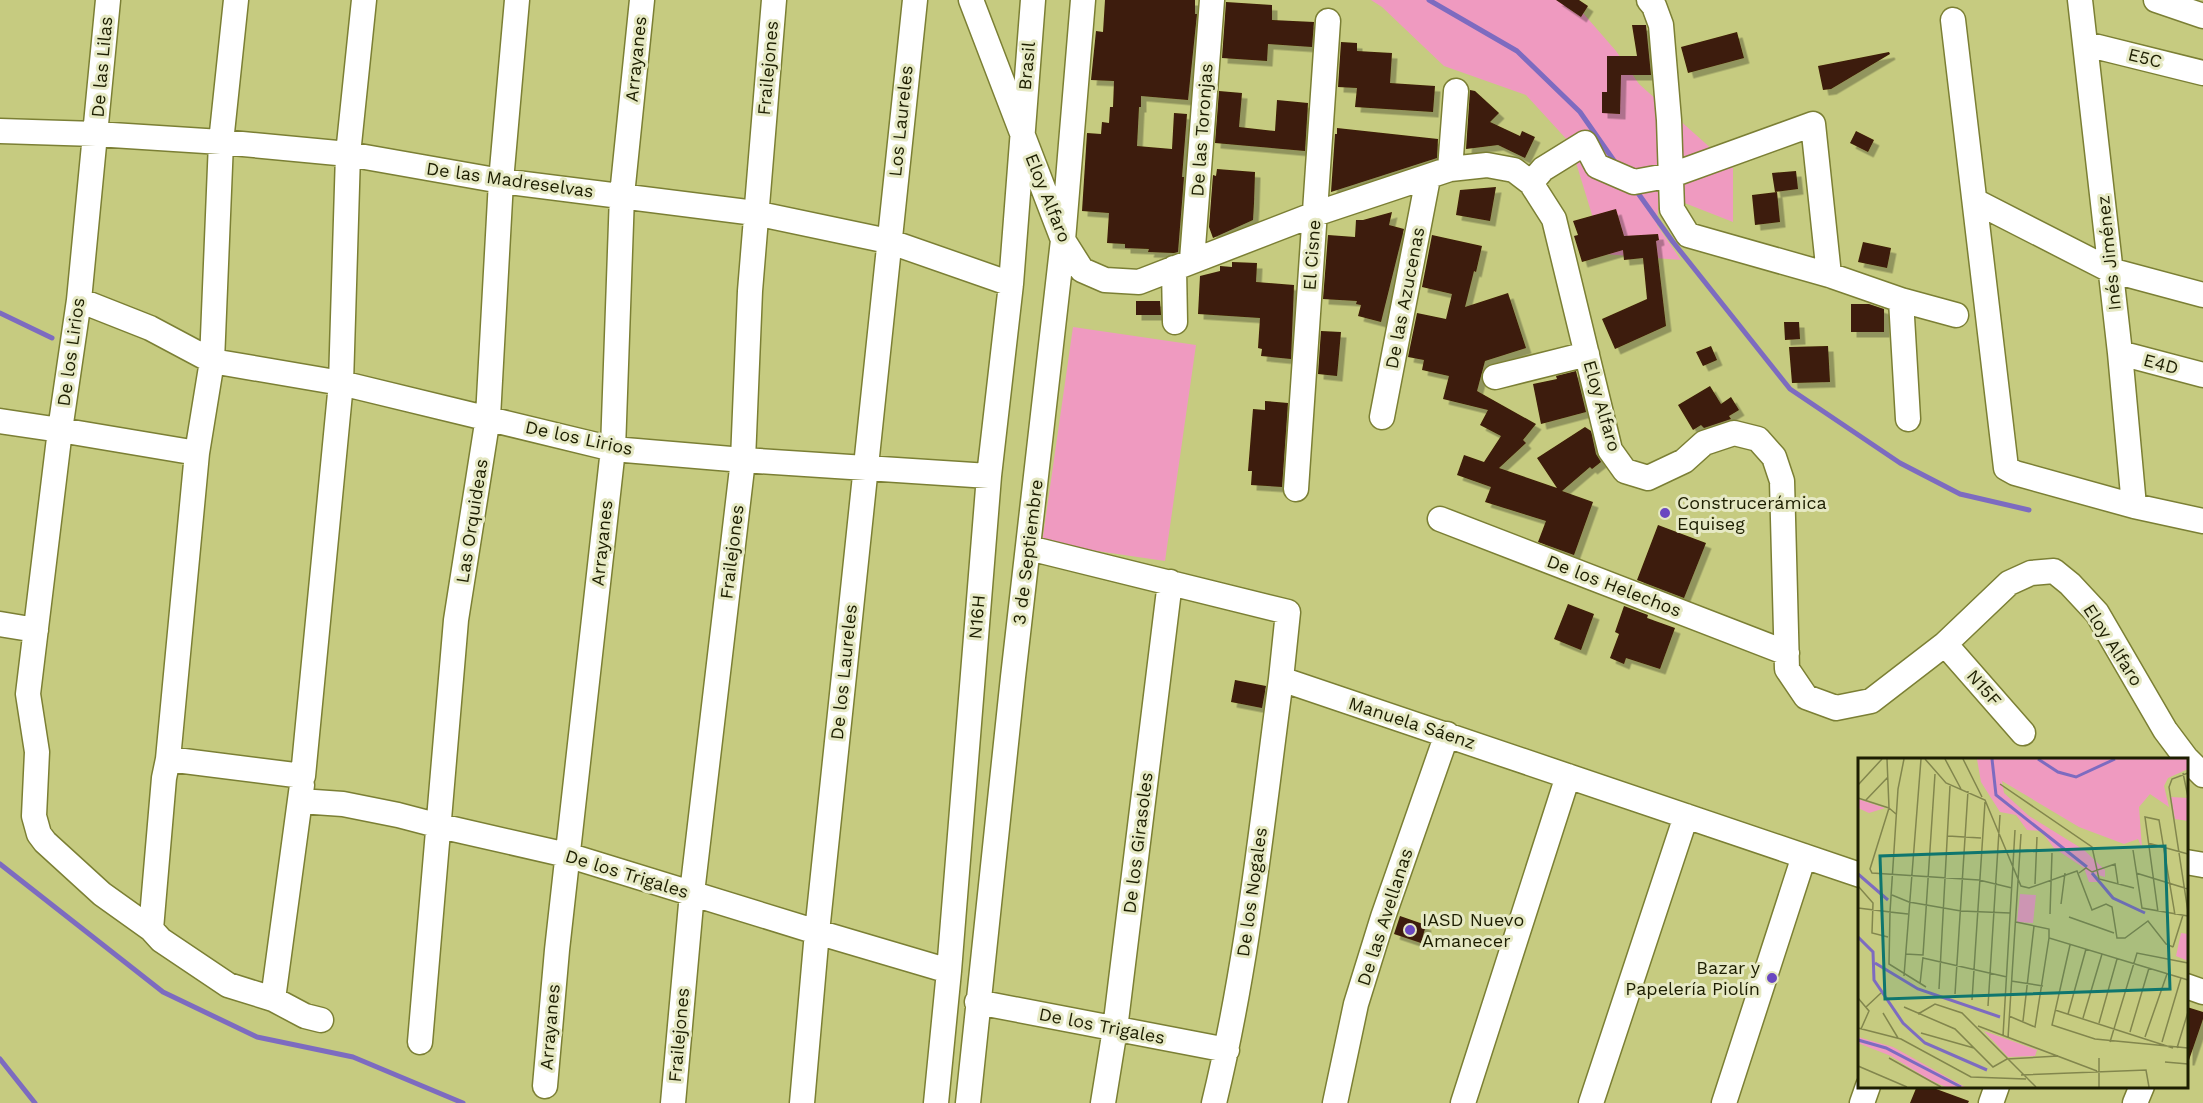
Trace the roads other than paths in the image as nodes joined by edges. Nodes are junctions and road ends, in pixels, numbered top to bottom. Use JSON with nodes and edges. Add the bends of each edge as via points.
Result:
{"nodes":[{"id":1,"x":108,"y":0,"type":"edge"},
{"id":2,"x":236,"y":0,"type":"edge"},
{"id":3,"x":364,"y":0,"type":"edge"},
{"id":4,"x":517,"y":0,"type":"edge"},
{"id":5,"x":642,"y":0,"type":"edge"},
{"id":6,"x":774,"y":0,"type":"edge"},
{"id":7,"x":915,"y":0,"type":"edge"},
{"id":8,"x":971,"y":0,"type":"edge"},
{"id":9,"x":1033,"y":0,"type":"edge"},
{"id":10,"x":1083,"y":0,"type":"edge"},
{"id":11,"x":1212,"y":0,"type":"edge"},
{"id":12,"x":1649,"y":0,"type":"edge"},
{"id":13,"x":2080,"y":0,"type":"edge"},
{"id":14,"x":2156,"y":0,"type":"edge"},
{"id":15,"x":2200,"y":0,"type":"edge"},
{"id":16,"x":2203,"y":16,"type":"edge"},
{"id":17,"x":1953,"y":20,"type":"dead end"},
{"id":18,"x":1328,"y":21,"type":"dead end"},
{"id":19,"x":2203,"y":22,"type":"edge"},
{"id":20,"x":2086,"y":44,"type":"junction"},
{"id":21,"x":2203,"y":74,"type":"edge"},
{"id":22,"x":1456,"y":91,"type":"dead end"},
{"id":23,"x":0,"y":131,"type":"edge"},
{"id":24,"x":1022,"y":132,"type":"junction"},
{"id":25,"x":96,"y":134,"type":"junction"},
{"id":26,"x":221,"y":142,"type":"junction"},
{"id":27,"x":348,"y":154,"type":"junction"},
{"id":28,"x":1439,"y":173,"type":"junction"},
{"id":29,"x":1672,"y":175,"type":"junction"},
{"id":30,"x":501,"y":181,"type":"junction"},
{"id":31,"x":1531,"y":183,"type":"junction"},
{"id":32,"x":622,"y":195,"type":"junction"},
{"id":33,"x":1975,"y":201,"type":"junction"},
{"id":34,"x":755,"y":213,"type":"junction"},
{"id":35,"x":1315,"y":214,"type":"junction"},
{"id":36,"x":1063,"y":240,"type":"junction"},
{"id":37,"x":888,"y":241,"type":"junction"},
{"id":38,"x":1183,"y":264,"type":"junction"},
{"id":39,"x":2110,"y":270,"type":"junction"},
{"id":40,"x":1829,"y":275,"type":"junction"},
{"id":41,"x":1011,"y":284,"type":"junction"},
{"id":42,"x":2203,"y":295,"type":"edge"},
{"id":43,"x":79,"y":300,"type":"junction"},
{"id":44,"x":1900,"y":300,"type":"junction"},
{"id":45,"x":1956,"y":315,"type":"dead end"},
{"id":46,"x":1175,"y":322,"type":"dead end"},
{"id":47,"x":2120,"y":352,"type":"junction"},
{"id":48,"x":1587,"y":354,"type":"junction"},
{"id":49,"x":212,"y":361,"type":"junction"},
{"id":50,"x":2203,"y":375,"type":"edge"},
{"id":51,"x":1495,"y":377,"type":"dead end"},
{"id":52,"x":341,"y":383,"type":"junction"},
{"id":53,"x":488,"y":417,"type":"junction"},
{"id":54,"x":1382,"y":417,"type":"dead end"},
{"id":55,"x":1908,"y":419,"type":"dead end"},
{"id":56,"x":0,"y":421,"type":"edge"},
{"id":57,"x":60,"y":430,"type":"junction"},
{"id":58,"x":613,"y":448,"type":"junction"},
{"id":59,"x":197,"y":453,"type":"junction"},
{"id":60,"x":743,"y":460,"type":"junction"},
{"id":61,"x":866,"y":468,"type":"junction"},
{"id":62,"x":989,"y":476,"type":"junction"},
{"id":63,"x":1296,"y":489,"type":"dead end"},
{"id":64,"x":2134,"y":506,"type":"junction"},
{"id":65,"x":1440,"y":519,"type":"dead end"},
{"id":66,"x":2203,"y":521,"type":"edge"},
{"id":67,"x":1029,"y":548,"type":"junction"},
{"id":68,"x":1170,"y":582,"type":"junction"},
{"id":69,"x":0,"y":624,"type":"edge"},
{"id":70,"x":36,"y":630,"type":"junction"},
{"id":71,"x":1946,"y":644,"type":"junction"},
{"id":72,"x":1787,"y":653,"type":"junction"},
{"id":73,"x":1281,"y":680,"type":"junction"},
{"id":74,"x":2023,"y":733,"type":"dead end"},
{"id":75,"x":1447,"y":734,"type":"junction"},
{"id":76,"x":2186,"y":758,"type":"edge"},
{"id":77,"x":168,"y":759,"type":"junction"},
{"id":78,"x":2188,"y":760,"type":"edge"},
{"id":79,"x":2203,"y":775,"type":"edge"},
{"id":80,"x":303,"y":776,"type":"junction"},
{"id":81,"x":1568,"y":776,"type":"junction"},
{"id":82,"x":300,"y":801,"type":"junction"},
{"id":83,"x":1686,"y":816,"type":"junction"},
{"id":84,"x":440,"y":826,"type":"junction"},
{"id":85,"x":567,"y":855,"type":"junction"},
{"id":86,"x":1804,"y":856,"type":"junction"},
{"id":87,"x":2188,"y":861,"type":"edge"},
{"id":88,"x":2203,"y":865,"type":"edge"},
{"id":89,"x":1858,"y":874,"type":"edge"},
{"id":90,"x":692,"y":893,"type":"junction"},
{"id":91,"x":151,"y":929,"type":"junction"},
{"id":92,"x":817,"y":932,"type":"junction"},
{"id":93,"x":949,"y":971,"type":"junction"},
{"id":94,"x":2188,"y":986,"type":"edge"},
{"id":95,"x":2203,"y":992,"type":"edge"},
{"id":96,"x":273,"y":999,"type":"junction"},
{"id":97,"x":977,"y":1002,"type":"junction"},
{"id":98,"x":321,"y":1020,"type":"dead end"},
{"id":99,"x":1115,"y":1029,"type":"junction"},
{"id":100,"x":420,"y":1042,"type":"dead end"},
{"id":101,"x":1227,"y":1050,"type":"junction"},
{"id":102,"x":545,"y":1086,"type":"dead end"},
{"id":103,"x":1867,"y":1088,"type":"edge"},
{"id":104,"x":1996,"y":1088,"type":"edge"},
{"id":105,"x":2141,"y":1088,"type":"edge"},
{"id":106,"x":673,"y":1103,"type":"edge"},
{"id":107,"x":802,"y":1103,"type":"edge"},
{"id":108,"x":936,"y":1103,"type":"edge"},
{"id":109,"x":968,"y":1103,"type":"edge"},
{"id":110,"x":1103,"y":1103,"type":"edge"},
{"id":111,"x":1214,"y":1103,"type":"edge"},
{"id":112,"x":1335,"y":1103,"type":"edge"},
{"id":113,"x":1463,"y":1103,"type":"edge"},
{"id":114,"x":1591,"y":1103,"type":"edge"},
{"id":115,"x":1724,"y":1103,"type":"edge"},
{"id":116,"x":1862,"y":1103,"type":"edge"},
{"id":117,"x":1991,"y":1103,"type":"edge"},
{"id":118,"x":2135,"y":1103,"type":"edge"}],
"edges":[{"from":1,"to":25,"type":"street","name":"De las Lilas"},
{"from":2,"to":26,"type":"street"},
{"from":3,"to":27,"type":"street"},
{"from":4,"to":30,"type":"street","name":"Las Orquideas"},
{"from":5,"to":32,"type":"street","name":"Arrayanes"},
{"from":6,"to":34,"type":"street","name":"Frailejones"},
{"from":7,"to":37,"type":"street","name":"Los Laureles"},
{"from":8,"to":24,"type":"street","name":"Eloy Alfaro"},
{"from":9,"to":24,"type":"street","name":"Brasil"},
{"from":10,"to":36,"type":"street","name":"3 de Septiembre"},
{"from":11,"to":38,"type":"street","name":"De las Toronjas"},
{"from":12,"to":29,"type":"street","via":[[1661,25]]},
{"from":13,"to":20,"type":"street","name":"Inés Jiménez"},
{"from":14,"to":16,"type":"street"},
{"from":15,"to":16,"type":"street"},
{"from":16,"to":19,"type":"street"},
{"from":17,"to":33,"type":"street"},
{"from":18,"to":35,"type":"street","name":"El Cisne"},
{"from":20,"to":21,"type":"street","name":"E5C"},
{"from":20,"to":39,"type":"street","name":"Inés Jiménez"},
{"from":22,"to":28,"type":"street","name":"De las Azucenas"},
{"from":23,"to":25,"type":"street","name":"De las Madreselvas"},
{"from":24,"to":36,"type":"street","name":"Eloy Alfaro"},
{"from":24,"to":41,"type":"street","name":"N16H"},
{"from":25,"to":26,"type":"street","name":"De las Madreselvas"},
{"from":25,"to":43,"type":"street","name":"De los Lirios"},
{"from":26,"to":27,"type":"street","name":"De las Madreselvas"},
{"from":26,"to":49,"type":"street"},
{"from":27,"to":30,"type":"street","name":"De las Madreselvas"},
{"from":27,"to":52,"type":"street"},
{"from":28,"to":31,"type":"street","name":"Eloy Alfaro","via":[[1487,165],[1514,170]]},
{"from":28,"to":35,"type":"street","name":"Eloy Alfaro"},
{"from":28,"to":54,"type":"street","name":"De las Azucenas"},
{"from":29,"to":31,"type":"street","via":[[1634,182],[1597,166],[1585,143],[1543,169]]},
{"from":29,"to":40,"type":"street","via":[[1672,209],[1688,235]]},
{"from":29,"to":40,"type":"street","via":[[1814,124]]},
{"from":30,"to":32,"type":"street","name":"De las Madreselvas"},
{"from":30,"to":53,"type":"street","name":"Las Orquideas"},
{"from":31,"to":48,"type":"street","name":"Eloy Alfaro","via":[[1554,219]]},
{"from":32,"to":34,"type":"street","name":"De las Madreselvas"},
{"from":32,"to":58,"type":"street","name":"Arrayanes"},
{"from":33,"to":39,"type":"street"},
{"from":33,"to":64,"type":"street","via":[[2006,468]]},
{"from":34,"to":37,"type":"street","name":"De las Madreselvas"},
{"from":34,"to":60,"type":"street","name":"Frailejones"},
{"from":35,"to":38,"type":"street","name":"Eloy Alfaro"},
{"from":35,"to":63,"type":"street","name":"El Cisne"},
{"from":36,"to":38,"type":"street","name":"Eloy Alfaro","via":[[1082,270],[1105,280],[1138,282]]},
{"from":36,"to":67,"type":"street","name":"3 de Septiembre"},
{"from":37,"to":41,"type":"street","name":"De las Madreselvas"},
{"from":37,"to":61,"type":"street","name":"De los Laureles"},
{"from":38,"to":46,"type":"street","name":"De las Toronjas"},
{"from":39,"to":42,"type":"street"},
{"from":39,"to":47,"type":"street","name":"Inés Jiménez"},
{"from":40,"to":44,"type":"street"},
{"from":41,"to":62,"type":"street","name":"N16H"},
{"from":43,"to":49,"type":"street","name":"De los Lirios","via":[[150,328]]},
{"from":43,"to":57,"type":"street","name":"De los Lirios"},
{"from":44,"to":45,"type":"street"},
{"from":44,"to":55,"type":"street"},
{"from":47,"to":50,"type":"street","name":"E4D"},
{"from":47,"to":64,"type":"street","name":"Inés Jiménez"},
{"from":48,"to":51,"type":"street"},
{"from":48,"to":72,"type":"street","name":"Eloy Alfaro","via":[[1610,450],[1625,471],[1648,478],[1684,461],[1704,443],[1734,433],[1758,439],[1774,457],[1782,481]]},
{"from":49,"to":52,"type":"street","name":"De los Lirios"},
{"from":49,"to":59,"type":"street"},
{"from":52,"to":53,"type":"street","name":"De los Lirios"},
{"from":52,"to":80,"type":"street"},
{"from":53,"to":58,"type":"street","name":"De los Lirios"},
{"from":53,"to":84,"type":"street","name":"Las Orquideas","via":[[456,620]]},
{"from":56,"to":57,"type":"street"},
{"from":57,"to":59,"type":"street","name":"De los Lirios"},
{"from":57,"to":70,"type":"street"},
{"from":58,"to":60,"type":"street","name":"De los Lirios"},
{"from":58,"to":85,"type":"street","name":"Arrayanes"},
{"from":59,"to":77,"type":"street"},
{"from":60,"to":61,"type":"street","name":"De los Lirios"},
{"from":60,"to":90,"type":"street","name":"Frailejones"},
{"from":61,"to":62,"type":"street","name":"De los Lirios"},
{"from":61,"to":92,"type":"street","name":"De los Laureles"},
{"from":62,"to":93,"type":"street","name":"N16H"},
{"from":64,"to":66,"type":"street"},
{"from":65,"to":72,"type":"street","name":"De los Helechos"},
{"from":67,"to":68,"type":"street"},
{"from":67,"to":97,"type":"street","name":"3 de Septiembre"},
{"from":68,"to":73,"type":"street","via":[[1288,612]]},
{"from":68,"to":99,"type":"street","name":"De los Girasoles"},
{"from":69,"to":70,"type":"street"},
{"from":70,"to":91,"type":"street","via":[[28,694],[37,752],[34,816],[39,834],[102,894]]},
{"from":71,"to":72,"type":"street","name":"Eloy Alfaro","via":[[1871,701],[1836,708],[1806,697],[1787,669]]},
{"from":71,"to":74,"type":"street","name":"N15F"},
{"from":71,"to":76,"type":"street","name":"Eloy Alfaro","via":[[2009,583],[2031,573],[2054,571],[2097,613],[2165,730]]},
{"from":73,"to":75,"type":"street","name":"Manuela Sáenz"},
{"from":73,"to":101,"type":"street","name":"De los Nogales"},
{"from":75,"to":81,"type":"street","name":"Manuela Sáenz"},
{"from":75,"to":112,"type":"street","name":"De las Avellanas","via":[[1356,1004]]},
{"from":77,"to":80,"type":"street"},
{"from":77,"to":91,"type":"street"},
{"from":78,"to":79,"type":"street","name":"Eloy Alfaro"},
{"from":80,"to":82,"type":"street"},
{"from":81,"to":83,"type":"street","name":"Manuela Sáenz"},
{"from":81,"to":113,"type":"street"},
{"from":82,"to":84,"type":"street","name":"De los Trigales","via":[[344,804]]},
{"from":82,"to":96,"type":"street"},
{"from":83,"to":86,"type":"street","name":"Manuela Sáenz"},
{"from":83,"to":114,"type":"street"},
{"from":84,"to":85,"type":"street","name":"De los Trigales"},
{"from":84,"to":100,"type":"street","name":"Las Orquideas"},
{"from":85,"to":90,"type":"street","name":"De los Trigales"},
{"from":85,"to":102,"type":"street","name":"Arrayanes"},
{"from":86,"to":89,"type":"street","name":"Manuela Sáenz"},
{"from":86,"to":115,"type":"street"},
{"from":87,"to":88,"type":"street"},
{"from":90,"to":92,"type":"street","name":"De los Trigales"},
{"from":90,"to":106,"type":"street","name":"Frailejones"},
{"from":91,"to":96,"type":"street","via":[[173,950],[228,985]]},
{"from":92,"to":93,"type":"street","name":"De los Trigales"},
{"from":92,"to":107,"type":"street","name":"De los Laureles"},
{"from":93,"to":108,"type":"street","name":"N16H"},
{"from":94,"to":95,"type":"street"},
{"from":96,"to":98,"type":"street"},
{"from":97,"to":99,"type":"street","name":"De los Trigales"},
{"from":97,"to":109,"type":"street","name":"3 de Septiembre"},
{"from":99,"to":101,"type":"street","name":"De los Trigales"},
{"from":99,"to":110,"type":"street","name":"De los Girasoles"},
{"from":101,"to":111,"type":"street","name":"De los Nogales"},
{"from":103,"to":116,"type":"street"},
{"from":104,"to":117,"type":"street"},
{"from":105,"to":118,"type":"street"}]}
